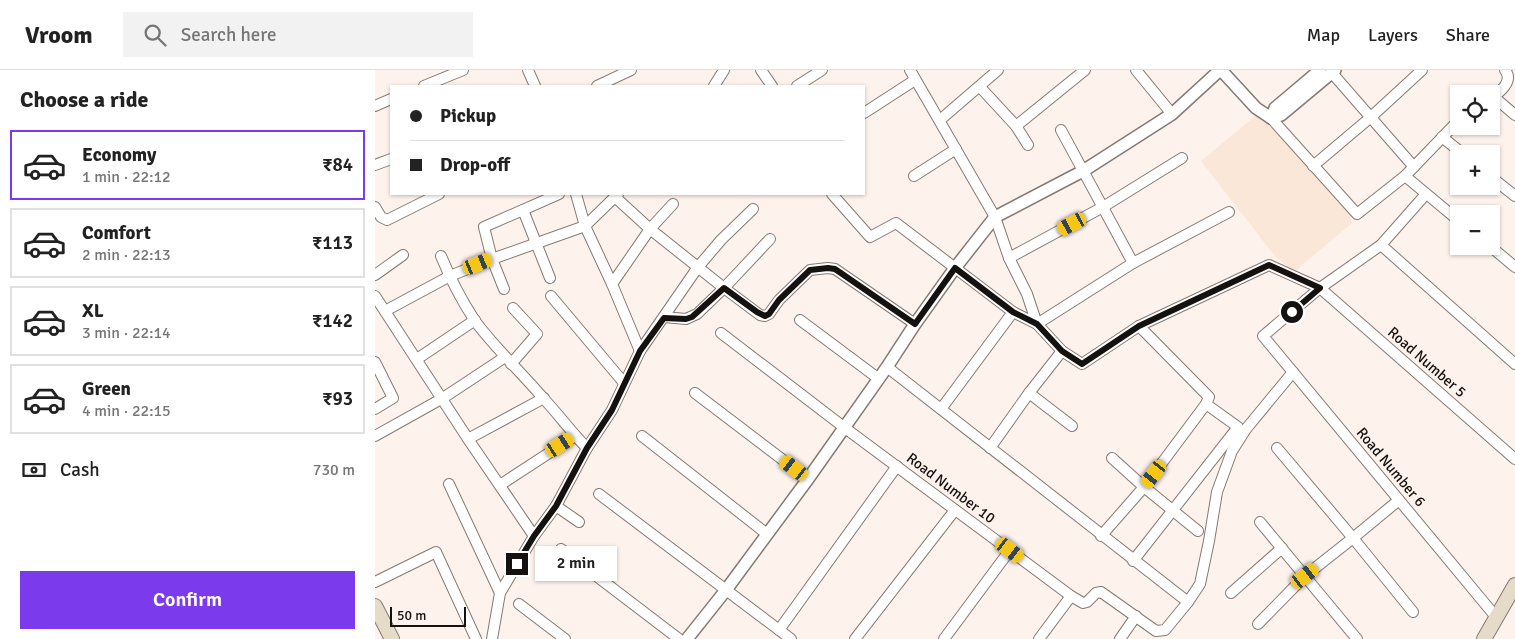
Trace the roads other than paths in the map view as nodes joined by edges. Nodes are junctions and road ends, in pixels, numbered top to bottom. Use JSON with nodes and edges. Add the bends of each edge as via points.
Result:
{"nodes":[{"id":1,"x":463,"y":70,"type":"edge"},
{"id":2,"x":528,"y":70,"type":"edge"},
{"id":3,"x":631,"y":70,"type":"edge"},
{"id":4,"x":724,"y":70,"type":"edge"},
{"id":5,"x":761,"y":70,"type":"edge"},
{"id":6,"x":822,"y":70,"type":"edge"},
{"id":7,"x":910,"y":70,"type":"edge"},
{"id":8,"x":998,"y":70,"type":"edge"},
{"id":9,"x":1085,"y":70,"type":"edge"},
{"id":10,"x":1136,"y":70,"type":"edge"},
{"id":11,"x":1221,"y":70,"type":"edge"},
{"id":12,"x":1320,"y":70,"type":"edge"},
{"id":13,"x":1422,"y":70,"type":"edge"},
{"id":14,"x":1505,"y":70,"type":"edge"},
{"id":15,"x":1334,"y":71,"type":"edge"},
{"id":16,"x":915,"y":80,"type":"junction"},
{"id":17,"x":426,"y":85,"type":"edge"},
{"id":18,"x":535,"y":85,"type":"edge"},
{"id":19,"x":599,"y":85,"type":"edge"},
{"id":20,"x":715,"y":85,"type":"edge"},
{"id":21,"x":771,"y":85,"type":"edge"},
{"id":22,"x":799,"y":85,"type":"edge"},
{"id":23,"x":980,"y":86,"type":"junction"},
{"id":24,"x":1500,"y":91,"type":"edge"},
{"id":25,"x":390,"y":99,"type":"edge"},
{"id":26,"x":1500,"y":103,"type":"edge"},
{"id":27,"x":375,"y":106,"type":"edge"},
{"id":28,"x":865,"y":112,"type":"edge"},
{"id":29,"x":1172,"y":114,"type":"junction"},
{"id":30,"x":1515,"y":115,"type":"edge"},
{"id":31,"x":1371,"y":117,"type":"junction"},
{"id":32,"x":1271,"y":118,"type":"junction"},
{"id":33,"x":940,"y":120,"type":"junction"},
{"id":34,"x":1016,"y":126,"type":"junction"},
{"id":35,"x":1450,"y":129,"type":"edge"},
{"id":36,"x":1061,"y":130,"type":"dead end"},
{"id":37,"x":1442,"y":137,"type":"junction"},
{"id":38,"x":1028,"y":145,"type":"dead end"},
{"id":39,"x":1452,"y":145,"type":"edge"},
{"id":40,"x":956,"y":149,"type":"junction"},
{"id":41,"x":390,"y":158,"type":"edge"},
{"id":42,"x":1182,"y":158,"type":"dead end"},
{"id":43,"x":375,"y":166,"type":"edge"},
{"id":44,"x":1313,"y":166,"type":"junction"},
{"id":45,"x":1414,"y":166,"type":"junction"},
{"id":46,"x":1083,"y":171,"type":"junction"},
{"id":47,"x":914,"y":176,"type":"dead end"},
{"id":48,"x":1405,"y":176,"type":"junction"},
{"id":49,"x":1500,"y":184,"type":"edge"},
{"id":50,"x":1426,"y":194,"type":"junction"},
{"id":51,"x":437,"y":195,"type":"edge"},
{"id":52,"x":557,"y":195,"type":"edge"},
{"id":53,"x":576,"y":195,"type":"edge"},
{"id":54,"x":617,"y":195,"type":"edge"},
{"id":55,"x":834,"y":195,"type":"edge"},
{"id":56,"x":1515,"y":196,"type":"edge"},
{"id":57,"x":673,"y":204,"type":"dead end"},
{"id":58,"x":1103,"y":206,"type":"junction"},
{"id":59,"x":375,"y":207,"type":"edge"},
{"id":60,"x":753,"y":209,"type":"dead end"},
{"id":61,"x":523,"y":210,"type":"junction"},
{"id":62,"x":1229,"y":212,"type":"dead end"},
{"id":63,"x":1450,"y":214,"type":"edge"},
{"id":64,"x":995,"y":217,"type":"junction"},
{"id":65,"x":585,"y":226,"type":"junction"},
{"id":66,"x":650,"y":229,"type":"junction"},
{"id":67,"x":770,"y":239,"type":"dead end"},
{"id":68,"x":536,"y":245,"type":"junction"},
{"id":69,"x":1381,"y":245,"type":"junction"},
{"id":70,"x":1500,"y":254,"type":"edge"},
{"id":71,"x":403,"y":255,"type":"dead end"},
{"id":72,"x":441,"y":256,"type":"dead end"},
{"id":73,"x":1009,"y":258,"type":"junction"},
{"id":74,"x":492,"y":259,"type":"junction"},
{"id":75,"x":1133,"y":263,"type":"junction"},
{"id":76,"x":699,"y":267,"type":"junction"},
{"id":77,"x":1515,"y":267,"type":"edge"},
{"id":78,"x":955,"y":268,"type":"junction"},
{"id":79,"x":375,"y":275,"type":"edge"},
{"id":80,"x":449,"y":276,"type":"junction"},
{"id":81,"x":549,"y":278,"type":"dead end"},
{"id":82,"x":612,"y":284,"type":"junction"},
{"id":83,"x":724,"y":288,"type":"junction"},
{"id":84,"x":1320,"y":288,"type":"junction"},
{"id":85,"x":504,"y":289,"type":"dead end"},
{"id":86,"x":375,"y":296,"type":"edge"},
{"id":87,"x":551,"y":296,"type":"dead end"},
{"id":88,"x":513,"y":308,"type":"dead end"},
{"id":89,"x":385,"y":311,"type":"junction"},
{"id":90,"x":1013,"y":312,"type":"junction"},
{"id":91,"x":664,"y":318,"type":"junction"},
{"id":92,"x":475,"y":320,"type":"junction"},
{"id":93,"x":800,"y":320,"type":"dead end"},
{"id":94,"x":915,"y":324,"type":"junction"},
{"id":95,"x":1037,"y":324,"type":"junction"},
{"id":96,"x":1139,"y":326,"type":"junction"},
{"id":97,"x":721,"y":333,"type":"dead end"},
{"id":98,"x":640,"y":351,"type":"junction"},
{"id":99,"x":1062,"y":351,"type":"junction"},
{"id":100,"x":417,"y":359,"type":"junction"},
{"id":101,"x":508,"y":360,"type":"junction"},
{"id":102,"x":375,"y":362,"type":"edge"},
{"id":103,"x":1515,"y":364,"type":"edge"},
{"id":104,"x":887,"y":367,"type":"junction"},
{"id":105,"x":1293,"y":372,"type":"junction"},
{"id":106,"x":879,"y":380,"type":"junction"},
{"id":107,"x":624,"y":383,"type":"junction"},
{"id":108,"x":695,"y":393,"type":"dead end"},
{"id":109,"x":1029,"y":393,"type":"junction"},
{"id":110,"x":443,"y":398,"type":"junction"},
{"id":111,"x":543,"y":398,"type":"junction"},
{"id":112,"x":1206,"y":404,"type":"junction"},
{"id":113,"x":375,"y":409,"type":"edge"},
{"id":114,"x":941,"y":409,"type":"junction"},
{"id":115,"x":1072,"y":426,"type":"dead end"},
{"id":116,"x":845,"y":428,"type":"junction"},
{"id":117,"x":375,"y":436,"type":"edge"},
{"id":118,"x":575,"y":436,"type":"junction"},
{"id":119,"x":642,"y":436,"type":"dead end"},
{"id":120,"x":468,"y":439,"type":"junction"},
{"id":121,"x":587,"y":448,"type":"junction"},
{"id":122,"x":990,"y":448,"type":"junction"},
{"id":123,"x":1277,"y":448,"type":"dead end"},
{"id":124,"x":1112,"y":458,"type":"dead end"},
{"id":125,"x":1515,"y":459,"type":"edge"},
{"id":126,"x":897,"y":466,"type":"junction"},
{"id":127,"x":808,"y":479,"type":"junction"},
{"id":128,"x":449,"y":484,"type":"dead end"},
{"id":129,"x":500,"y":485,"type":"junction"},
{"id":130,"x":1144,"y":488,"type":"junction"},
{"id":131,"x":599,"y":494,"type":"dead end"},
{"id":132,"x":1399,"y":500,"type":"junction"},
{"id":133,"x":556,"y":506,"type":"junction"},
{"id":134,"x":955,"y":510,"type":"junction"},
{"id":135,"x":1172,"y":510,"type":"junction"},
{"id":136,"x":579,"y":522,"type":"dead end"},
{"id":137,"x":1260,"y":522,"type":"dead end"},
{"id":138,"x":1198,"y":531,"type":"dead end"},
{"id":139,"x":767,"y":534,"type":"junction"},
{"id":140,"x":534,"y":536,"type":"junction"},
{"id":141,"x":1101,"y":536,"type":"junction"},
{"id":142,"x":1353,"y":538,"type":"junction"},
{"id":143,"x":1282,"y":548,"type":"junction"},
{"id":144,"x":561,"y":549,"type":"dead end"},
{"id":145,"x":1010,"y":550,"type":"junction"},
{"id":146,"x":1133,"y":561,"type":"junction"},
{"id":147,"x":1305,"y":576,"type":"junction"},
{"id":148,"x":375,"y":582,"type":"edge"},
{"id":149,"x":1515,"y":585,"type":"edge"},
{"id":150,"x":726,"y":590,"type":"junction"},
{"id":151,"x":500,"y":593,"type":"junction"},
{"id":152,"x":1231,"y":593,"type":"dead end"},
{"id":153,"x":1071,"y":596,"type":"junction"},
{"id":154,"x":1188,"y":602,"type":"junction"},
{"id":155,"x":519,"y":604,"type":"dead end"},
{"id":156,"x":376,"y":609,"type":"edge"},
{"id":157,"x":1413,"y":612,"type":"dead end"},
{"id":158,"x":1136,"y":616,"type":"junction"},
{"id":159,"x":1496,"y":617,"type":"junction"},
{"id":160,"x":1259,"y":624,"type":"dead end"},
{"id":161,"x":779,"y":630,"type":"junction"},
{"id":162,"x":391,"y":639,"type":"edge"},
{"id":163,"x":476,"y":639,"type":"edge"},
{"id":164,"x":492,"y":639,"type":"edge"},
{"id":165,"x":565,"y":639,"type":"edge"},
{"id":166,"x":679,"y":639,"type":"edge"},
{"id":167,"x":687,"y":639,"type":"edge"},
{"id":168,"x":791,"y":639,"type":"edge"},
{"id":169,"x":855,"y":639,"type":"edge"},
{"id":170,"x":944,"y":639,"type":"edge"},
{"id":171,"x":1039,"y":639,"type":"edge"},
{"id":172,"x":1120,"y":639,"type":"edge"},
{"id":173,"x":1357,"y":639,"type":"edge"},
{"id":174,"x":1484,"y":639,"type":"edge"}],
"edges":[{"from":1,"to":17,"type":"street"},
{"from":2,"to":18,"type":"street"},
{"from":3,"to":19,"type":"street"},
{"from":4,"to":20,"type":"street"},
{"from":5,"to":21,"type":"street"},
{"from":6,"to":22,"type":"street"},
{"from":7,"to":16,"type":"street"},
{"from":8,"to":23,"type":"street"},
{"from":9,"to":34,"type":"street"},
{"from":10,"to":29,"type":"street"},
{"from":11,"to":29,"type":"street"},
{"from":11,"to":32,"type":"street","via":[[1256,108]]},
{"from":12,"to":32,"type":"street","via":[[1275,108]]},
{"from":13,"to":31,"type":"street"},
{"from":14,"to":24,"type":"street","via":[[1509,80]]},
{"from":15,"to":31,"type":"street"},
{"from":15,"to":32,"type":"street","via":[[1281,115]]},
{"from":16,"to":28,"type":"street"},
{"from":16,"to":33,"type":"street"},
{"from":23,"to":33,"type":"street"},
{"from":23,"to":34,"type":"street"},
{"from":25,"to":27,"type":"street"},
{"from":26,"to":30,"type":"street"},
{"from":29,"to":46,"type":"street"},
{"from":31,"to":44,"type":"street"},
{"from":31,"to":45,"type":"street"},
{"from":32,"to":44,"type":"street"},
{"from":33,"to":40,"type":"street"},
{"from":34,"to":38,"type":"street"},
{"from":35,"to":37,"type":"street"},
{"from":36,"to":46,"type":"street"},
{"from":37,"to":39,"type":"street"},
{"from":37,"to":45,"type":"street"},
{"from":40,"to":47,"type":"street"},
{"from":40,"to":64,"type":"street"},
{"from":41,"to":43,"type":"street"},
{"from":42,"to":58,"type":"street"},
{"from":44,"to":48,"type":"street","via":[[1357,214]]},
{"from":45,"to":48,"type":"street"},
{"from":46,"to":58,"type":"street"},
{"from":46,"to":64,"type":"street"},
{"from":48,"to":50,"type":"street"},
{"from":49,"to":56,"type":"street"},
{"from":50,"to":63,"type":"street"},
{"from":50,"to":69,"type":"street"},
{"from":51,"to":59,"type":"street","via":[[387,220]]},
{"from":52,"to":61,"type":"street"},
{"from":53,"to":65,"type":"street"},
{"from":54,"to":65,"type":"street"},
{"from":54,"to":66,"type":"street"},
{"from":55,"to":78,"type":"street","via":[[871,237],[896,223]]},
{"from":57,"to":66,"type":"street"},
{"from":58,"to":73,"type":"street"},
{"from":58,"to":75,"type":"street"},
{"from":60,"to":76,"type":"street"},
{"from":61,"to":68,"type":"street"},
{"from":61,"to":74,"type":"street","via":[[484,227]]},
{"from":62,"to":75,"type":"street"},
{"from":64,"to":73,"type":"street"},
{"from":64,"to":78,"type":"street"},
{"from":65,"to":68,"type":"street"},
{"from":65,"to":82,"type":"street"},
{"from":66,"to":76,"type":"street"},
{"from":66,"to":82,"type":"street"},
{"from":67,"to":83,"type":"street"},
{"from":68,"to":74,"type":"street"},
{"from":68,"to":81,"type":"street"},
{"from":69,"to":84,"type":"street"},
{"from":69,"to":103,"type":"street"},
{"from":70,"to":77,"type":"street"},
{"from":71,"to":79,"type":"street"},
{"from":72,"to":80,"type":"street"},
{"from":73,"to":95,"type":"street","via":[[1027,294]]},
{"from":74,"to":80,"type":"street"},
{"from":74,"to":85,"type":"street"},
{"from":75,"to":95,"type":"street"},
{"from":76,"to":83,"type":"street"},
{"from":76,"to":91,"type":"street"},
{"from":78,"to":90,"type":"street"},
{"from":78,"to":94,"type":"street"},
{"from":80,"to":89,"type":"street"},
{"from":80,"to":92,"type":"street"},
{"from":82,"to":98,"type":"street"},
{"from":83,"to":91,"type":"street","via":[[692,317]]},
{"from":83,"to":94,"type":"street","via":[[765,316],[810,270],[835,269]]},
{"from":84,"to":96,"type":"street","name":"Road Number 5","via":[[1269,265]]},
{"from":84,"to":105,"type":"street","name":"Road Number 6","via":[[1263,336]]},
{"from":84,"to":125,"type":"street","name":"Road Number 5"},
{"from":86,"to":89,"type":"street"},
{"from":87,"to":107,"type":"street"},
{"from":88,"to":101,"type":"street","via":[[537,334]]},
{"from":89,"to":100,"type":"street"},
{"from":90,"to":95,"type":"street"},
{"from":90,"to":114,"type":"street"},
{"from":91,"to":98,"type":"street"},
{"from":92,"to":100,"type":"street"},
{"from":92,"to":101,"type":"street"},
{"from":93,"to":106,"type":"street"},
{"from":94,"to":104,"type":"street"},
{"from":95,"to":99,"type":"street"},
{"from":96,"to":99,"type":"street","name":"Road Number 5","via":[[1082,364]]},
{"from":96,"to":112,"type":"street","via":[[1209,397]]},
{"from":97,"to":116,"type":"street","name":"Road Number 10"},
{"from":98,"to":107,"type":"street"},
{"from":99,"to":109,"type":"street"},
{"from":100,"to":110,"type":"street"},
{"from":101,"to":110,"type":"street"},
{"from":101,"to":111,"type":"street"},
{"from":102,"to":113,"type":"street","via":[[393,398]]},
{"from":104,"to":106,"type":"street"},
{"from":104,"to":114,"type":"street"},
{"from":105,"to":132,"type":"street","name":"Road Number 6"},
{"from":105,"to":154,"type":"street","via":[[1232,451],[1217,492],[1200,584]]},
{"from":106,"to":116,"type":"street"},
{"from":107,"to":121,"type":"street","via":[[612,410]]},
{"from":108,"to":127,"type":"street"},
{"from":109,"to":115,"type":"street"},
{"from":109,"to":122,"type":"street"},
{"from":110,"to":117,"type":"street"},
{"from":110,"to":120,"type":"street"},
{"from":111,"to":118,"type":"street"},
{"from":111,"to":120,"type":"street"},
{"from":112,"to":130,"type":"street"},
{"from":112,"to":135,"type":"street","via":[[1237,427]]},
{"from":114,"to":122,"type":"street"},
{"from":116,"to":126,"type":"street","name":"Road Number 10"},
{"from":116,"to":127,"type":"street"},
{"from":118,"to":121,"type":"street"},
{"from":118,"to":129,"type":"street"},
{"from":119,"to":139,"type":"street"},
{"from":120,"to":129,"type":"street"},
{"from":121,"to":133,"type":"street"},
{"from":122,"to":141,"type":"street"},
{"from":123,"to":142,"type":"street"},
{"from":124,"to":130,"type":"street"},
{"from":126,"to":134,"type":"street","name":"Road Number 10"},
{"from":126,"to":161,"type":"street"},
{"from":127,"to":139,"type":"street"},
{"from":128,"to":151,"type":"street"},
{"from":129,"to":140,"type":"street"},
{"from":130,"to":135,"type":"street"},
{"from":130,"to":141,"type":"street"},
{"from":131,"to":150,"type":"street"},
{"from":132,"to":142,"type":"street"},
{"from":132,"to":159,"type":"street","name":"Road Number 6"},
{"from":133,"to":136,"type":"street"},
{"from":133,"to":140,"type":"street"},
{"from":134,"to":145,"type":"street","name":"Road Number 10"},
{"from":134,"to":169,"type":"street"},
{"from":135,"to":138,"type":"street"},
{"from":135,"to":146,"type":"street"},
{"from":137,"to":143,"type":"street"},
{"from":139,"to":150,"type":"street"},
{"from":140,"to":151,"type":"street"},
{"from":141,"to":146,"type":"street"},
{"from":142,"to":147,"type":"street"},
{"from":142,"to":157,"type":"street"},
{"from":143,"to":147,"type":"street"},
{"from":143,"to":152,"type":"street"},
{"from":144,"to":166,"type":"street"},
{"from":145,"to":153,"type":"street","name":"Road Number 10"},
{"from":145,"to":170,"type":"street"},
{"from":146,"to":154,"type":"street"},
{"from":147,"to":160,"type":"street"},
{"from":147,"to":173,"type":"street"},
{"from":148,"to":163,"type":"street","via":[[436,552]]},
{"from":149,"to":159,"type":"main road"},
{"from":150,"to":161,"type":"street"},
{"from":150,"to":167,"type":"street"},
{"from":151,"to":164,"type":"street"},
{"from":153,"to":158,"type":"street","via":[[1083,603],[1101,592]]},
{"from":153,"to":171,"type":"street"},
{"from":154,"to":158,"type":"street","via":[[1165,630],[1155,631]]},
{"from":155,"to":165,"type":"street"},
{"from":156,"to":162,"type":"main road"},
{"from":158,"to":172,"type":"street"},
{"from":159,"to":174,"type":"main road"},
{"from":161,"to":168,"type":"street"}]}
